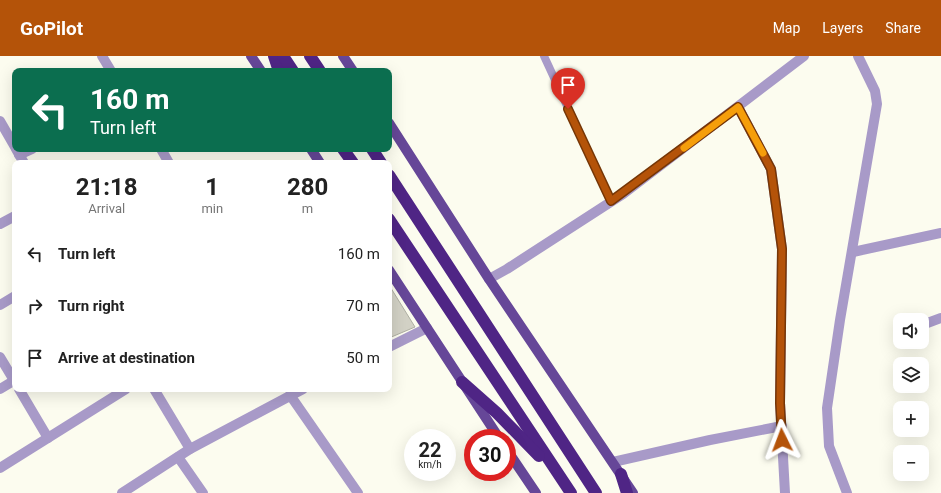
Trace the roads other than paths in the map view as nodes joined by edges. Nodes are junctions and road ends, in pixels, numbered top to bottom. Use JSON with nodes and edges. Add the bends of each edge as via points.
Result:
{"nodes":[{"id":1,"x":102,"y":56,"type":"edge"},
{"id":2,"x":251,"y":56,"type":"edge"},
{"id":3,"x":274,"y":56,"type":"edge"},
{"id":4,"x":283,"y":56,"type":"edge"},
{"id":5,"x":310,"y":56,"type":"edge"},
{"id":6,"x":343,"y":56,"type":"edge"},
{"id":7,"x":544,"y":56,"type":"edge"},
{"id":8,"x":804,"y":56,"type":"edge"},
{"id":9,"x":858,"y":56,"type":"edge"},
{"id":10,"x":110,"y":68,"type":"edge"},
{"id":11,"x":258,"y":68,"type":"edge"},
{"id":12,"x":278,"y":68,"type":"edge"},
{"id":13,"x":291,"y":68,"type":"edge"},
{"id":14,"x":318,"y":68,"type":"edge"},
{"id":15,"x":352,"y":68,"type":"edge"},
{"id":16,"x":738,"y":107,"type":"junction"},
{"id":17,"x":0,"y":121,"type":"edge"},
{"id":18,"x":392,"y":128,"type":"edge"},
{"id":19,"x":12,"y":141,"type":"edge"},
{"id":20,"x":392,"y":180,"type":"edge"},
{"id":21,"x":611,"y":201,"type":"junction"},
{"id":22,"x":12,"y":218,"type":"edge"},
{"id":23,"x":0,"y":224,"type":"edge"},
{"id":24,"x":392,"y":224,"type":"edge"},
{"id":25,"x":941,"y":233,"type":"edge"},
{"id":26,"x":852,"y":252,"type":"junction"},
{"id":27,"x":392,"y":275,"type":"edge"},
{"id":28,"x":489,"y":279,"type":"junction"},
{"id":29,"x":12,"y":298,"type":"edge"},
{"id":30,"x":0,"y":305,"type":"edge"},
{"id":31,"x":941,"y":318,"type":"edge"},
{"id":32,"x":929,"y":322,"type":"edge"},
{"id":33,"x":427,"y":328,"type":"junction"},
{"id":34,"x":392,"y":346,"type":"edge"},
{"id":35,"x":0,"y":357,"type":"edge"},
{"id":36,"x":12,"y":376,"type":"edge"},
{"id":37,"x":462,"y":382,"type":"junction"},
{"id":38,"x":12,"y":384,"type":"edge"},
{"id":39,"x":0,"y":389,"type":"edge"},
{"id":40,"x":21,"y":392,"type":"edge"},
{"id":41,"x":121,"y":392,"type":"edge"},
{"id":42,"x":156,"y":392,"type":"edge"},
{"id":43,"x":298,"y":392,"type":"edge"},
{"id":44,"x":290,"y":396,"type":"junction"},
{"id":45,"x":782,"y":426,"type":"junction"},
{"id":46,"x":493,"y":429,"type":"edge"},
{"id":47,"x":48,"y":438,"type":"junction"},
{"id":48,"x":190,"y":449,"type":"junction"},
{"id":49,"x":178,"y":457,"type":"junction"},
{"id":50,"x":613,"y":462,"type":"junction"},
{"id":51,"x":516,"y":463,"type":"edge"},
{"id":52,"x":0,"y":468,"type":"edge"},
{"id":53,"x":621,"y":474,"type":"junction"},
{"id":54,"x":562,"y":480,"type":"junction"},
{"id":55,"x":122,"y":493,"type":"edge"},
{"id":56,"x":203,"y":493,"type":"edge"},
{"id":57,"x":358,"y":493,"type":"edge"},
{"id":58,"x":536,"y":493,"type":"edge"},
{"id":59,"x":570,"y":493,"type":"edge"},
{"id":60,"x":596,"y":493,"type":"edge"},
{"id":61,"x":627,"y":493,"type":"edge"},
{"id":62,"x":633,"y":493,"type":"edge"},
{"id":63,"x":785,"y":493,"type":"edge"},
{"id":64,"x":847,"y":493,"type":"edge"}],
"edges":[{"from":1,"to":10,"type":"street"},
{"from":2,"to":11,"type":"main road"},
{"from":3,"to":12,"type":"highway"},
{"from":4,"to":13,"type":"highway"},
{"from":5,"to":14,"type":"highway"},
{"from":6,"to":15,"type":"main road"},
{"from":7,"to":21,"type":"lane"},
{"from":8,"to":16,"type":"street"},
{"from":9,"to":26,"type":"street","via":[[876,91],[877,104]]},
{"from":16,"to":21,"type":"street"},
{"from":16,"to":45,"type":"street","via":[[771,169],[782,249]]},
{"from":17,"to":19,"type":"street"},
{"from":18,"to":28,"type":"main road"},
{"from":20,"to":60,"type":"highway"},
{"from":21,"to":28,"type":"street"},
{"from":22,"to":23,"type":"street"},
{"from":24,"to":54,"type":"highway"},
{"from":25,"to":26,"type":"street"},
{"from":26,"to":64,"type":"street","via":[[827,408],[829,446]]},
{"from":27,"to":33,"type":"main road"},
{"from":28,"to":50,"type":"main road"},
{"from":29,"to":30,"type":"street"},
{"from":31,"to":32,"type":"street"},
{"from":33,"to":34,"type":"street"},
{"from":33,"to":37,"type":"main road"},
{"from":35,"to":36,"type":"street"},
{"from":37,"to":46,"type":"main road"},
{"from":37,"to":54,"type":"highway","via":[[497,413]]},
{"from":38,"to":39,"type":"street"},
{"from":40,"to":47,"type":"street"},
{"from":41,"to":47,"type":"street"},
{"from":42,"to":48,"type":"street"},
{"from":43,"to":44,"type":"street"},
{"from":44,"to":48,"type":"street"},
{"from":44,"to":57,"type":"street"},
{"from":45,"to":50,"type":"street"},
{"from":45,"to":63,"type":"street"},
{"from":47,"to":52,"type":"street"},
{"from":48,"to":49,"type":"street"},
{"from":49,"to":55,"type":"street"},
{"from":49,"to":56,"type":"street"},
{"from":50,"to":53,"type":"main road"},
{"from":51,"to":58,"type":"main road"},
{"from":53,"to":61,"type":"highway"},
{"from":53,"to":62,"type":"main road"},
{"from":54,"to":59,"type":"highway"}]}
